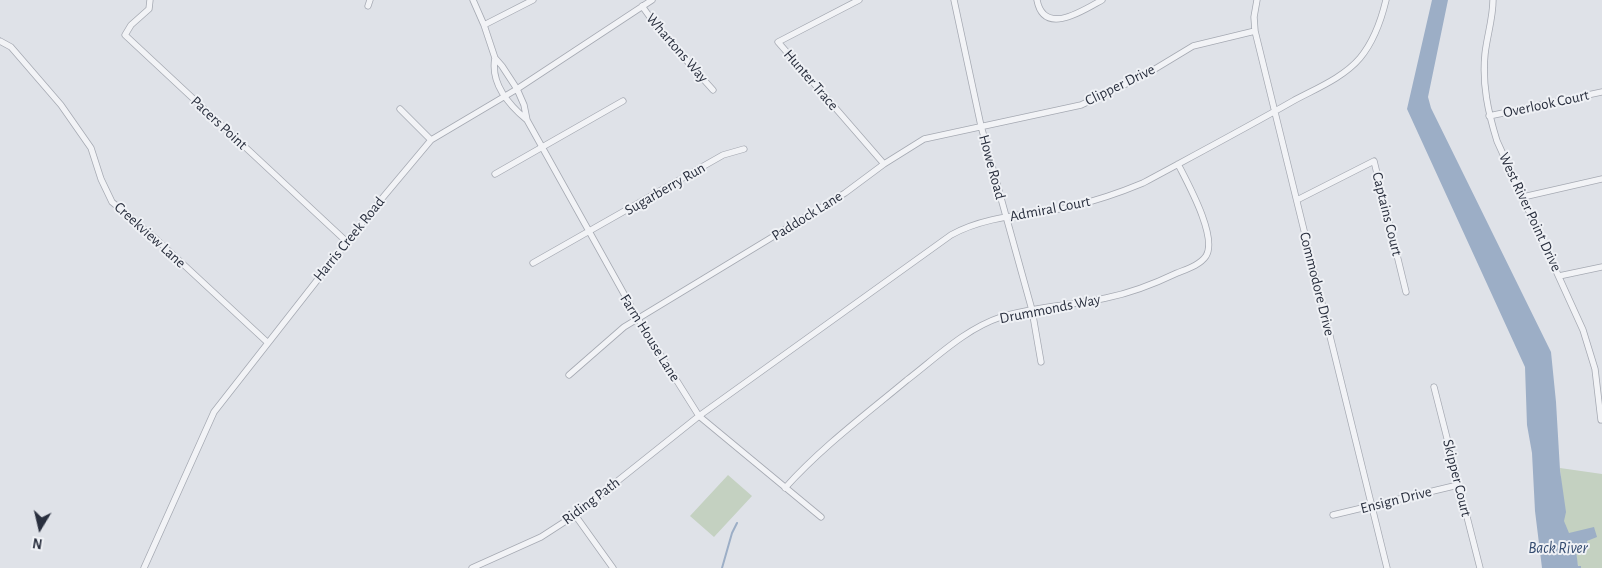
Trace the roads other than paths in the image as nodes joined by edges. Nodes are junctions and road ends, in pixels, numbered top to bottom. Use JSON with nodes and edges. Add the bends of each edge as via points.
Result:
{"nodes":[{"id":1,"x":150,"y":0,"type":"edge"},
{"id":2,"x":474,"y":0,"type":"edge"},
{"id":3,"x":533,"y":0,"type":"edge"},
{"id":4,"x":652,"y":0,"type":"edge"},
{"id":5,"x":859,"y":0,"type":"edge"},
{"id":6,"x":954,"y":0,"type":"edge"},
{"id":7,"x":1037,"y":0,"type":"edge"},
{"id":8,"x":1102,"y":0,"type":"edge"},
{"id":9,"x":1257,"y":0,"type":"edge"},
{"id":10,"x":1386,"y":0,"type":"edge"},
{"id":11,"x":1494,"y":0,"type":"edge"},
{"id":12,"x":642,"y":6,"type":"junction"},
{"id":13,"x":484,"y":25,"type":"junction"},
{"id":14,"x":1255,"y":31,"type":"junction"},
{"id":15,"x":0,"y":41,"type":"edge"},
{"id":16,"x":495,"y":58,"type":"junction"},
{"id":17,"x":517,"y":89,"type":"junction"},
{"id":18,"x":713,"y":90,"type":"dead end"},
{"id":19,"x":1602,"y":92,"type":"edge"},
{"id":20,"x":505,"y":96,"type":"junction"},
{"id":21,"x":623,"y":101,"type":"dead end"},
{"id":22,"x":400,"y":109,"type":"dead end"},
{"id":23,"x":1275,"y":112,"type":"junction"},
{"id":24,"x":1489,"y":116,"type":"junction"},
{"id":25,"x":527,"y":120,"type":"junction"},
{"id":26,"x":981,"y":126,"type":"junction"},
{"id":27,"x":431,"y":140,"type":"junction"},
{"id":28,"x":542,"y":147,"type":"junction"},
{"id":29,"x":744,"y":150,"type":"dead end"},
{"id":30,"x":884,"y":164,"type":"junction"},
{"id":31,"x":1178,"y":164,"type":"junction"},
{"id":32,"x":496,"y":174,"type":"dead end"},
{"id":33,"x":1602,"y":180,"type":"edge"},
{"id":34,"x":1523,"y":196,"type":"junction"},
{"id":35,"x":1297,"y":200,"type":"junction"},
{"id":36,"x":1005,"y":218,"type":"junction"},
{"id":37,"x":589,"y":233,"type":"junction"},
{"id":38,"x":347,"y":242,"type":"junction"},
{"id":39,"x":533,"y":263,"type":"dead end"},
{"id":40,"x":1602,"y":266,"type":"edge"},
{"id":41,"x":1559,"y":276,"type":"junction"},
{"id":42,"x":1406,"y":292,"type":"dead end"},
{"id":43,"x":1032,"y":310,"type":"junction"},
{"id":44,"x":638,"y":319,"type":"junction"},
{"id":45,"x":267,"y":342,"type":"junction"},
{"id":46,"x":1041,"y":362,"type":"dead end"},
{"id":47,"x":569,"y":375,"type":"dead end"},
{"id":48,"x":1434,"y":387,"type":"dead end"},
{"id":49,"x":699,"y":416,"type":"junction"},
{"id":50,"x":1601,"y":420,"type":"edge"},
{"id":51,"x":1458,"y":485,"type":"junction"},
{"id":52,"x":785,"y":488,"type":"junction"},
{"id":53,"x":1372,"y":506,"type":"junction"},
{"id":54,"x":575,"y":515,"type":"junction"},
{"id":55,"x":1333,"y":515,"type":"dead end"},
{"id":56,"x":821,"y":517,"type":"dead end"},
{"id":57,"x":144,"y":568,"type":"edge"},
{"id":58,"x":472,"y":568,"type":"edge"},
{"id":59,"x":613,"y":568,"type":"edge"},
{"id":60,"x":1387,"y":568,"type":"edge"},
{"id":61,"x":1480,"y":568,"type":"edge"}],
"edges":[{"from":1,"to":38,"type":"street","name":"Pacers Point","via":[[149,9],[131,25],[126,35],[128,39]]},
{"from":2,"to":13,"type":"street"},
{"from":3,"to":13,"type":"street"},
{"from":4,"to":12,"type":"street","name":"Harris Creek Road"},
{"from":5,"to":30,"type":"street","name":"Hunter Trace","via":[[778,42]]},
{"from":6,"to":26,"type":"street","name":"Howe Road"},
{"from":7,"to":8,"type":"street","via":[[1043,13],[1060,19],[1069,18]]},
{"from":9,"to":14,"type":"street","name":"Commodore Drive"},
{"from":10,"to":23,"type":"street","name":"Admiral Court","via":[[1377,32],[1359,59],[1347,70]]},
{"from":11,"to":24,"type":"street","name":"West River Point Drive","via":[[1484,69]]},
{"from":12,"to":17,"type":"street","name":"Harris Creek Road"},
{"from":12,"to":18,"type":"street","name":"Whartons Way"},
{"from":13,"to":16,"type":"street"},
{"from":14,"to":23,"type":"street","name":"Commodore Drive"},
{"from":14,"to":26,"type":"street","name":"Clipper Drive","via":[[1193,46],[1145,75],[1081,105]]},
{"from":15,"to":45,"type":"street","name":"Creekview Lane","via":[[11,47],[61,105],[90,148],[112,202]]},
{"from":16,"to":17,"type":"street","name":"Farm House Lane"},
{"from":16,"to":20,"type":"street","name":"Farm House Lane","via":[[493,69]]},
{"from":17,"to":20,"type":"street","name":"Harris Creek Road"},
{"from":17,"to":25,"type":"street","name":"Farm House Lane"},
{"from":19,"to":24,"type":"street","name":"Overlook Court"},
{"from":20,"to":25,"type":"street","name":"Farm House Lane"},
{"from":20,"to":27,"type":"street","name":"Harris Creek Road"},
{"from":21,"to":28,"type":"street"},
{"from":22,"to":27,"type":"street"},
{"from":23,"to":31,"type":"street","name":"Admiral Court"},
{"from":23,"to":35,"type":"street","name":"Commodore Drive"},
{"from":24,"to":34,"type":"street","name":"West River Point Drive"},
{"from":25,"to":28,"type":"street","name":"Farm House Lane"},
{"from":26,"to":30,"type":"street","name":"Paddock Lane","via":[[924,139]]},
{"from":26,"to":36,"type":"street","name":"Howe Road"},
{"from":27,"to":38,"type":"street","name":"Harris Creek Road"},
{"from":28,"to":32,"type":"street"},
{"from":28,"to":37,"type":"street","name":"Farm House Lane"},
{"from":29,"to":37,"type":"street","name":"Sugarberry Run","via":[[723,155]]},
{"from":30,"to":44,"type":"street","name":"Paddock Lane","via":[[845,193]]},
{"from":31,"to":36,"type":"street","name":"Admiral Court","via":[[1143,183],[1109,196]]},
{"from":31,"to":43,"type":"street","name":"Drummonds Way","via":[[1208,238],[1208,252],[1201,261],[1163,280],[1128,292]]},
{"from":33,"to":34,"type":"street"},
{"from":34,"to":41,"type":"street","name":"West River Point Drive"},
{"from":35,"to":42,"type":"street","name":"Captains Court","via":[[1374,161]]},
{"from":35,"to":53,"type":"street","name":"Commodore Drive"},
{"from":36,"to":43,"type":"street","name":"Howe Road"},
{"from":36,"to":49,"type":"street","name":"Admiral Court","via":[[974,224],[940,242]]},
{"from":37,"to":39,"type":"street","name":"Sugarberry Run"},
{"from":37,"to":44,"type":"street","name":"Farm House Lane"},
{"from":38,"to":45,"type":"street","name":"Harris Creek Road"},
{"from":40,"to":41,"type":"street"},
{"from":41,"to":50,"type":"street","name":"West River Point Drive","via":[[1589,348]]},
{"from":43,"to":46,"type":"street","name":"Howe Road"},
{"from":43,"to":52,"type":"street","name":"Drummonds Way","via":[[978,327],[956,342],[832,441]]},
{"from":44,"to":47,"type":"street","name":"Paddock Lane"},
{"from":44,"to":49,"type":"street","name":"Farm House Lane"},
{"from":45,"to":57,"type":"street","name":"Harris Creek Road","via":[[214,412]]},
{"from":48,"to":51,"type":"street","name":"Skipper Court"},
{"from":49,"to":52,"type":"street","name":"Farm House Lane"},
{"from":49,"to":54,"type":"street","name":"Riding Path"},
{"from":51,"to":53,"type":"street","name":"Ensign Drive"},
{"from":51,"to":61,"type":"street","name":"Skipper Court"},
{"from":52,"to":56,"type":"street","name":"Farm House Lane"},
{"from":53,"to":55,"type":"street","name":"Ensign Drive"},
{"from":53,"to":60,"type":"street","name":"Commodore Drive"},
{"from":54,"to":58,"type":"street","name":"Riding Path","via":[[541,537]]},
{"from":54,"to":59,"type":"street"}]}
